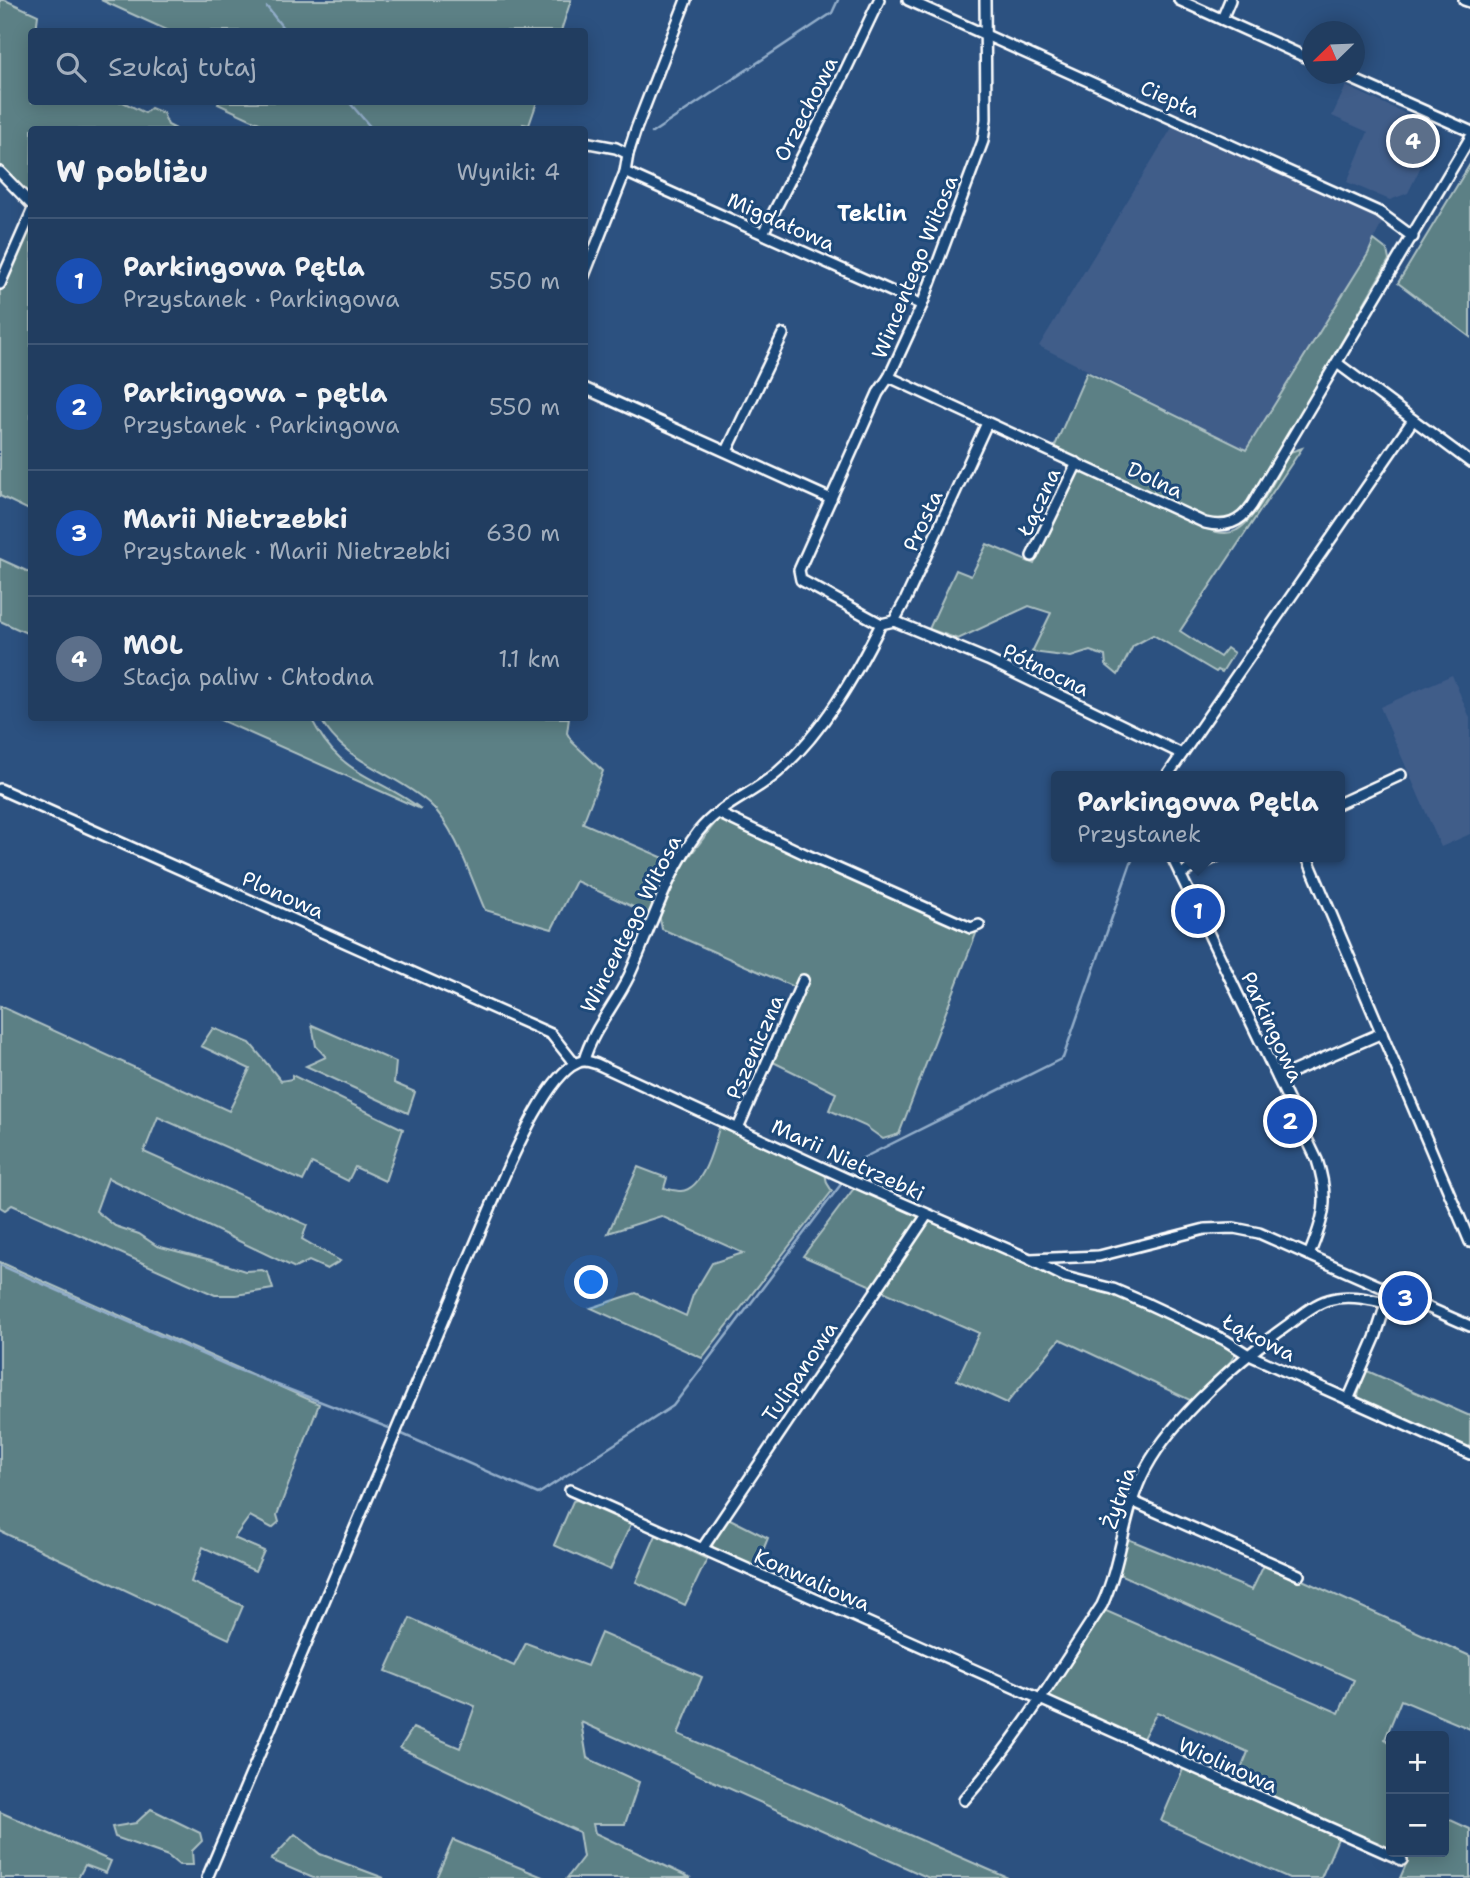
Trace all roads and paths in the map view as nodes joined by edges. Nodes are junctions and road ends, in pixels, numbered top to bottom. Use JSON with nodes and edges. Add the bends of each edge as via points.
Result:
{"nodes":[{"id":1,"x":686,"y":0,"type":"edge"},
{"id":2,"x":879,"y":0,"type":"edge"},
{"id":3,"x":908,"y":0,"type":"edge"},
{"id":4,"x":985,"y":0,"type":"edge"},
{"id":5,"x":1179,"y":0,"type":"edge"},
{"id":6,"x":1230,"y":0,"type":"edge"},
{"id":7,"x":1464,"y":0,"type":"edge"},
{"id":8,"x":1470,"y":2,"type":"edge"},
{"id":9,"x":1222,"y":19,"type":"junction"},
{"id":10,"x":986,"y":36,"type":"junction"},
{"id":11,"x":1302,"y":55,"type":"edge"},
{"id":12,"x":1364,"y":84,"type":"edge"},
{"id":13,"x":1470,"y":131,"type":"edge"},
{"id":14,"x":1470,"y":138,"type":"edge"},
{"id":15,"x":588,"y":143,"type":"edge"},
{"id":16,"x":628,"y":153,"type":"junction"},
{"id":17,"x":0,"y":172,"type":"edge"},
{"id":18,"x":625,"y":172,"type":"junction"},
{"id":19,"x":28,"y":201,"type":"edge"},
{"id":20,"x":28,"y":220,"type":"edge"},
{"id":21,"x":763,"y":233,"type":"junction"},
{"id":22,"x":1413,"y":237,"type":"junction"},
{"id":23,"x":588,"y":266,"type":"edge"},
{"id":24,"x":0,"y":284,"type":"edge"},
{"id":25,"x":922,"y":305,"type":"junction"},
{"id":26,"x":783,"y":334,"type":"dead end"},
{"id":27,"x":1337,"y":363,"type":"junction"},
{"id":28,"x":889,"y":377,"type":"junction"},
{"id":29,"x":588,"y":390,"type":"edge"},
{"id":30,"x":1413,"y":420,"type":"junction"},
{"id":31,"x":987,"y":423,"type":"junction"},
{"id":32,"x":727,"y":451,"type":"junction"},
{"id":33,"x":1470,"y":462,"type":"edge"},
{"id":34,"x":1077,"y":463,"type":"junction"},
{"id":35,"x":831,"y":499,"type":"junction"},
{"id":36,"x":1032,"y":556,"type":"dead end"},
{"id":37,"x":894,"y":621,"type":"junction"},
{"id":38,"x":881,"y":624,"type":"junction"},
{"id":39,"x":1182,"y":754,"type":"junction"},
{"id":40,"x":1170,"y":771,"type":"edge"},
{"id":41,"x":1401,"y":775,"type":"dead end"},
{"id":42,"x":0,"y":789,"type":"edge"},
{"id":43,"x":1345,"y":801,"type":"edge"},
{"id":44,"x":718,"y":813,"type":"junction"},
{"id":45,"x":1175,"y":862,"type":"edge"},
{"id":46,"x":1206,"y":862,"type":"edge"},
{"id":47,"x":1309,"y":862,"type":"edge"},
{"id":48,"x":1181,"y":874,"type":"junction"},
{"id":49,"x":979,"y":925,"type":"dead end"},
{"id":50,"x":803,"y":980,"type":"dead end"},
{"id":51,"x":1382,"y":1033,"type":"junction"},
{"id":52,"x":584,"y":1060,"type":"junction"},
{"id":53,"x":574,"y":1063,"type":"junction"},
{"id":54,"x":1278,"y":1078,"type":"junction"},
{"id":55,"x":738,"y":1128,"type":"junction"},
{"id":56,"x":927,"y":1215,"type":"junction"},
{"id":57,"x":1470,"y":1241,"type":"edge"},
{"id":58,"x":1309,"y":1255,"type":"junction"},
{"id":59,"x":1030,"y":1259,"type":"junction"},
{"id":60,"x":1391,"y":1291,"type":"junction"},
{"id":61,"x":1386,"y":1303,"type":"junction"},
{"id":62,"x":1470,"y":1314,"type":"edge"},
{"id":63,"x":1467,"y":1325,"type":"edge"},
{"id":64,"x":1247,"y":1354,"type":"junction"},
{"id":65,"x":1348,"y":1401,"type":"junction"},
{"id":66,"x":1470,"y":1454,"type":"edge"},
{"id":67,"x":570,"y":1490,"type":"dead end"},
{"id":68,"x":1134,"y":1502,"type":"junction"},
{"id":69,"x":702,"y":1549,"type":"junction"},
{"id":70,"x":1299,"y":1575,"type":"dead end"},
{"id":71,"x":1041,"y":1699,"type":"junction"},
{"id":72,"x":964,"y":1800,"type":"dead end"},
{"id":73,"x":1402,"y":1860,"type":"dead end"},
{"id":74,"x":206,"y":1878,"type":"edge"}],
"edges":[{"from":1,"to":16,"type":"street"},
{"from":2,"to":21,"type":"street","name":"Orzechowa"},
{"from":3,"to":10,"type":"street","name":"Ciepła"},
{"from":4,"to":10,"type":"street","name":"Wincentego Witosa"},
{"from":5,"to":9,"type":"street"},
{"from":6,"to":9,"type":"street"},
{"from":7,"to":8,"type":"street"},
{"from":9,"to":11,"type":"street"},
{"from":10,"to":22,"type":"street","name":"Ciepła","via":[[1379,212]]},
{"from":10,"to":25,"type":"street","name":"Wincentego Witosa","via":[[983,141]]},
{"from":12,"to":13,"type":"street"},
{"from":14,"to":22,"type":"street"},
{"from":15,"to":16,"type":"street"},
{"from":16,"to":18,"type":"street"},
{"from":17,"to":19,"type":"street"},
{"from":18,"to":21,"type":"street","name":"Migdałowa"},
{"from":18,"to":23,"type":"street"},
{"from":20,"to":24,"type":"street"},
{"from":21,"to":25,"type":"street","name":"Migdałowa"},
{"from":22,"to":27,"type":"street"},
{"from":25,"to":28,"type":"street","name":"Wincentego Witosa"},
{"from":26,"to":32,"type":"street"},
{"from":27,"to":30,"type":"street"},
{"from":27,"to":34,"type":"street","name":"Dolna","via":[[1252,505],[1235,522],[1205,523]]},
{"from":28,"to":31,"type":"street","name":"Dolna"},
{"from":28,"to":35,"type":"street","name":"Wincentego Witosa"},
{"from":29,"to":32,"type":"street"},
{"from":30,"to":33,"type":"street"},
{"from":30,"to":39,"type":"street"},
{"from":31,"to":34,"type":"street","name":"Dolna"},
{"from":31,"to":37,"type":"street","name":"Prosta"},
{"from":32,"to":35,"type":"street"},
{"from":34,"to":36,"type":"street","name":"Łączna"},
{"from":35,"to":38,"type":"street","name":"Wincentego Witosa","via":[[799,573],[818,591]]},
{"from":37,"to":38,"type":"street"},
{"from":37,"to":39,"type":"street","name":"Północna","via":[[988,660]]},
{"from":38,"to":44,"type":"street","name":"Wincentego Witosa","via":[[853,679],[803,746],[778,772]]},
{"from":39,"to":40,"type":"street"},
{"from":41,"to":43,"type":"street"},
{"from":42,"to":53,"type":"street","name":"Plonowa","via":[[551,1034]]},
{"from":44,"to":49,"type":"street","via":[[971,929]]},
{"from":44,"to":52,"type":"street","name":"Wincentego Witosa","via":[[699,831],[677,864],[628,979]]},
{"from":45,"to":48,"type":"street","name":"Parkingowa"},
{"from":46,"to":48,"type":"street"},
{"from":47,"to":51,"type":"street"},
{"from":48,"to":54,"type":"street","name":"Parkingowa"},
{"from":50,"to":55,"type":"street","name":"Pszeniczna"},
{"from":51,"to":54,"type":"street"},
{"from":51,"to":57,"type":"street"},
{"from":52,"to":53,"type":"street"},
{"from":52,"to":55,"type":"street","name":"Marii Nietrzebki"},
{"from":53,"to":74,"type":"street","via":[[549,1091],[500,1185]]},
{"from":54,"to":58,"type":"street","name":"Parkingowa","via":[[1324,1180],[1323,1222]]},
{"from":55,"to":56,"type":"street","name":"Marii Nietrzebki"},
{"from":56,"to":59,"type":"street","name":"Marii Nietrzebki"},
{"from":56,"to":69,"type":"street","name":"Tulipanowa"},
{"from":58,"to":59,"type":"street","name":"Marii Nietrzebki","via":[[1259,1233],[1234,1228],[1205,1229],[1099,1256]]},
{"from":58,"to":60,"type":"street","name":"Marii Nietrzebki"},
{"from":59,"to":64,"type":"street","name":"Łąkowa","via":[[1065,1277],[1148,1304]]},
{"from":60,"to":61,"type":"street"},
{"from":60,"to":63,"type":"street","name":"Marii Nietrzebki"},
{"from":61,"to":64,"type":"street","name":"Żytnia","via":[[1342,1297],[1325,1301]]},
{"from":61,"to":65,"type":"street"},
{"from":62,"to":63,"type":"street"},
{"from":64,"to":65,"type":"street","name":"Łąkowa"},
{"from":64,"to":68,"type":"street","name":"Żytnia","via":[[1169,1436],[1146,1469]]},
{"from":65,"to":66,"type":"street","name":"Łąkowa"},
{"from":67,"to":69,"type":"street","name":"Konwaliowa"},
{"from":68,"to":70,"type":"street"},
{"from":68,"to":71,"type":"street","name":"Żytnia","via":[[1102,1605]]},
{"from":69,"to":71,"type":"street","name":"Konwaliowa"},
{"from":71,"to":72,"type":"street","name":"Żytnia"},
{"from":71,"to":73,"type":"street","name":"Wiolinowa"}]}
